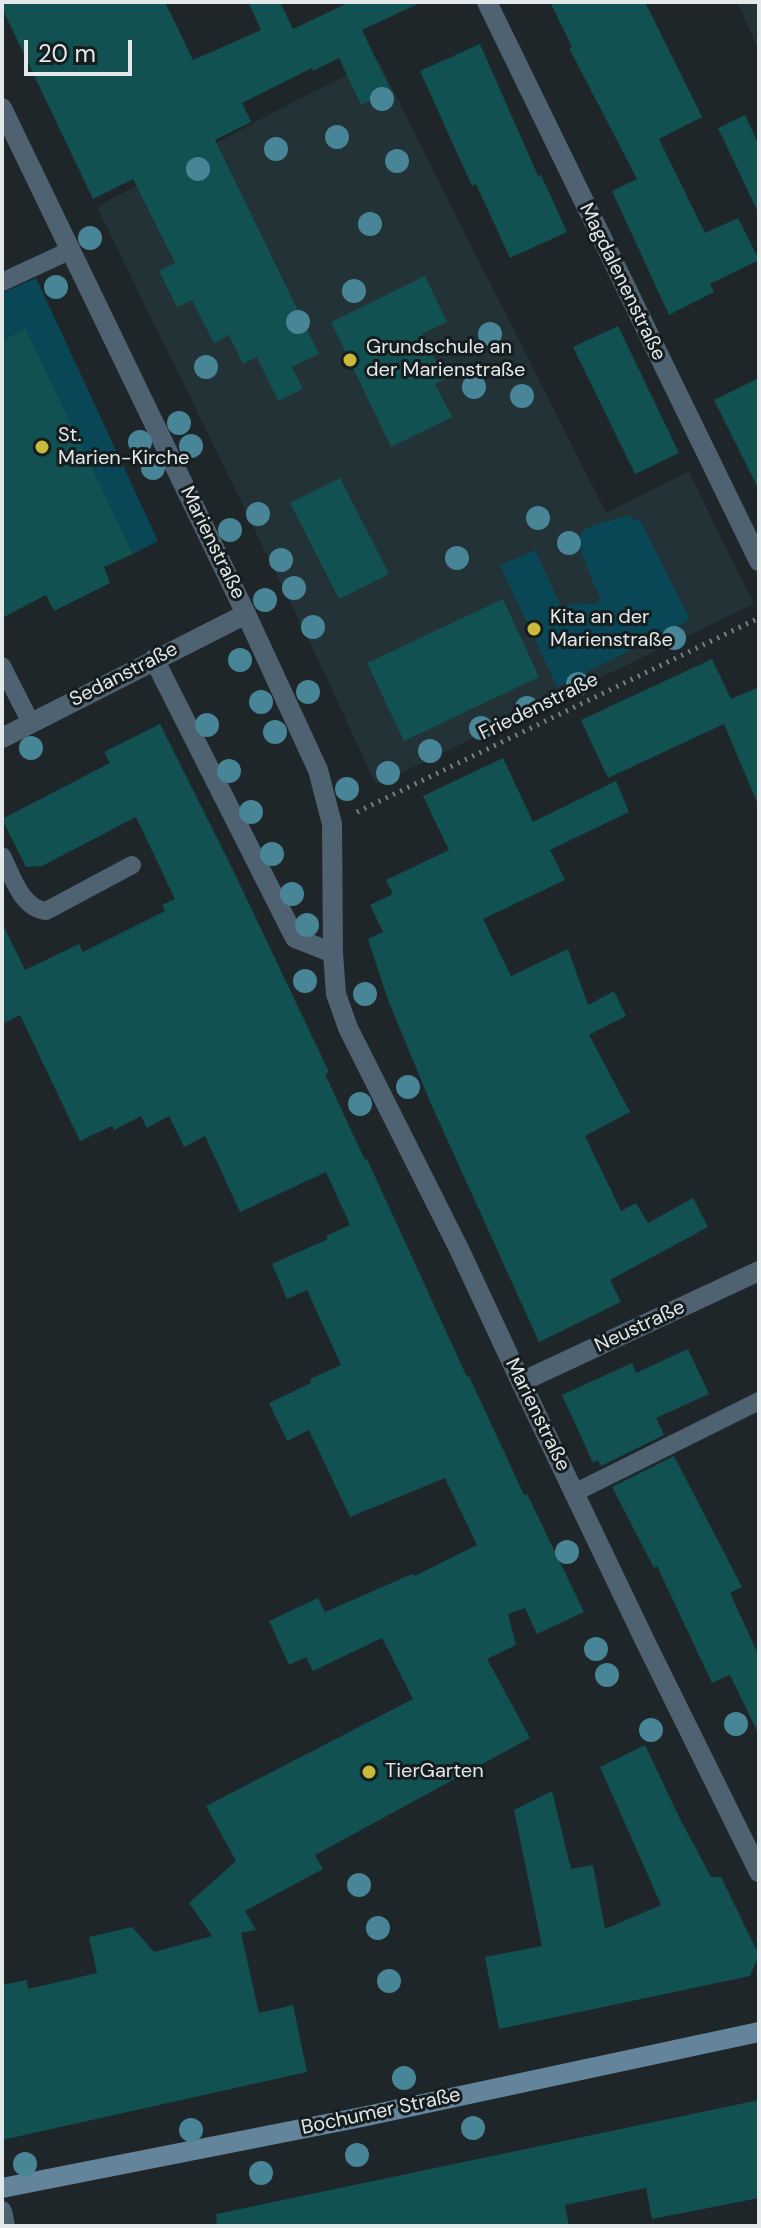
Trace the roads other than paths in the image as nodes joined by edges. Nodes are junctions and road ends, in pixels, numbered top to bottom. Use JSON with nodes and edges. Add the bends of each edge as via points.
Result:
{"nodes":[{"id":1,"x":487,"y":2,"type":"edge"},
{"id":2,"x":2,"y":108,"type":"edge"},
{"id":3,"x":71,"y":250,"type":"junction"},
{"id":4,"x":2,"y":282,"type":"edge"},
{"id":5,"x":759,"y":561,"type":"edge"},
{"id":6,"x":246,"y":614,"type":"junction"},
{"id":7,"x":154,"y":659,"type":"junction"},
{"id":8,"x":2,"y":666,"type":"edge"},
{"id":9,"x":31,"y":723,"type":"junction"},
{"id":10,"x":2,"y":738,"type":"edge"},
{"id":11,"x":2,"y":856,"type":"edge"},
{"id":12,"x":132,"y":865,"type":"dead end"},
{"id":13,"x":333,"y":953,"type":"junction"},
{"id":14,"x":759,"y":1271,"type":"edge"},
{"id":15,"x":521,"y":1382,"type":"junction"},
{"id":16,"x":759,"y":1401,"type":"edge"},
{"id":17,"x":574,"y":1493,"type":"junction"},
{"id":18,"x":759,"y":1872,"type":"edge"},
{"id":19,"x":759,"y":2032,"type":"edge"},
{"id":20,"x":2,"y":2188,"type":"edge"},
{"id":21,"x":2,"y":2211,"type":"edge"},
{"id":22,"x":5,"y":2226,"type":"edge"}],
"edges":[{"from":1,"to":5,"type":"street","name":"Magdalenenstraße"},
{"from":2,"to":3,"type":"street","name":"Marienstraße"},
{"from":3,"to":4,"type":"lane"},
{"from":3,"to":6,"type":"street","name":"Marienstraße"},
{"from":6,"to":7,"type":"street","name":"Sedanstraße"},
{"from":6,"to":13,"type":"street","name":"Marienstraße","via":[[318,770],[332,824]]},
{"from":7,"to":9,"type":"street","name":"Sedanstraße"},
{"from":7,"to":13,"type":"street","via":[[295,938]]},
{"from":8,"to":9,"type":"lane"},
{"from":9,"to":10,"type":"street","name":"Sedanstraße"},
{"from":11,"to":12,"type":"lane","via":[[28,905],[46,911]]},
{"from":13,"to":15,"type":"street","name":"Marienstraße","via":[[336,994],[348,1028]]},
{"from":14,"to":15,"type":"street","name":"Neustraße"},
{"from":15,"to":17,"type":"street","name":"Marienstraße"},
{"from":16,"to":17,"type":"lane"},
{"from":17,"to":18,"type":"street","name":"Marienstraße"},
{"from":19,"to":20,"type":"main road","name":"Bochumer Straße"},
{"from":21,"to":22,"type":"street"}]}
